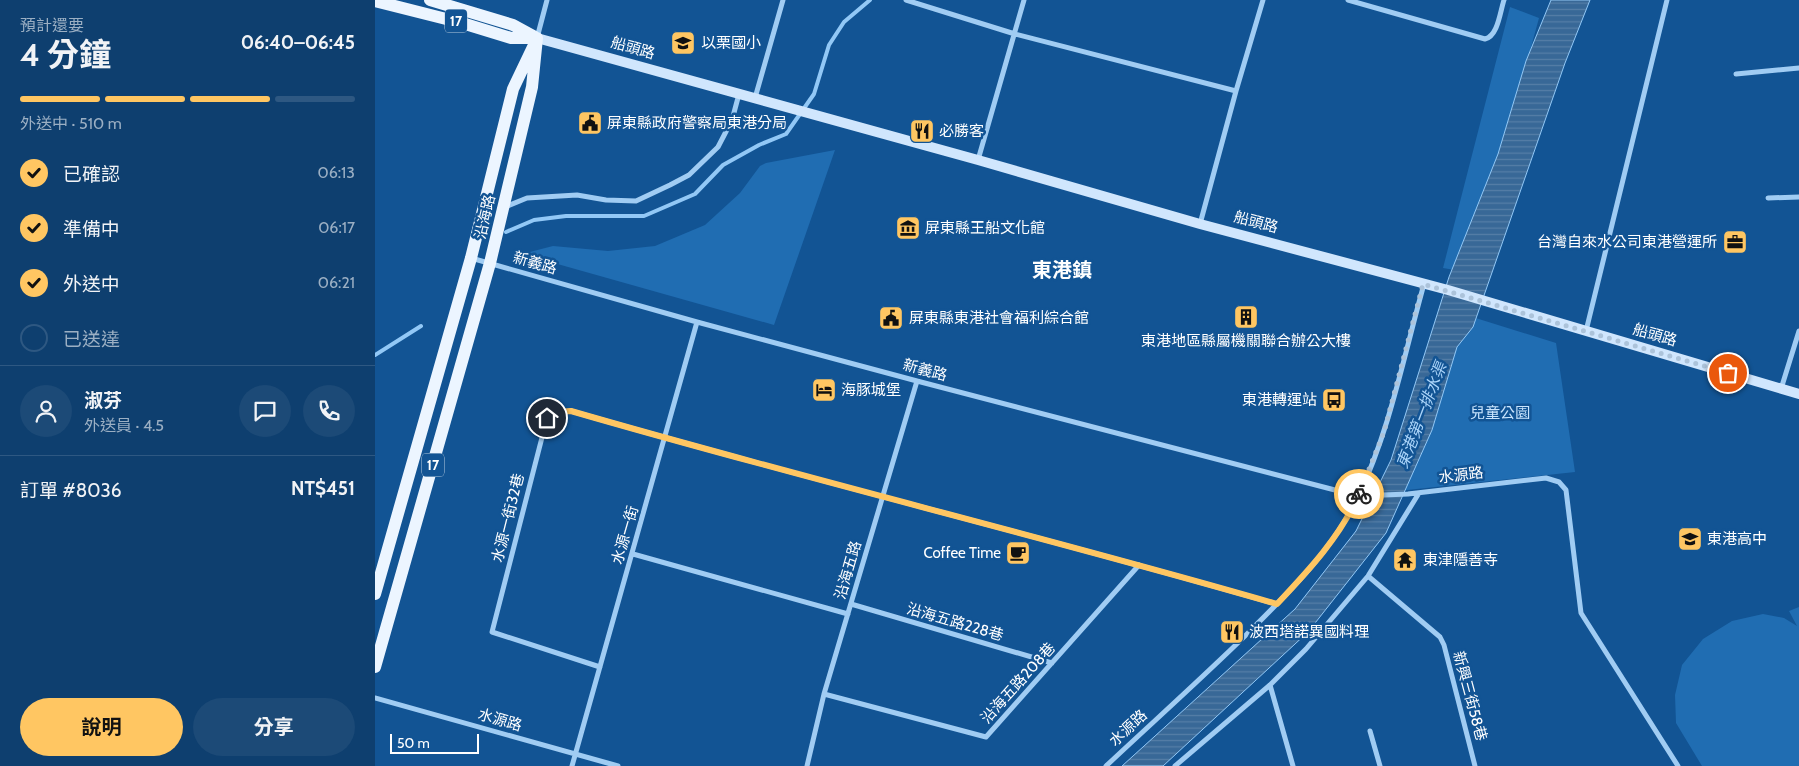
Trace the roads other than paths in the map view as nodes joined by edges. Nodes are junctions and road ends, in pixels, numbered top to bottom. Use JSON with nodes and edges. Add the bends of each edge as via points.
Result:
{"nodes":[{"id":1,"x":430,"y":0,"type":"edge"},
{"id":2,"x":547,"y":0,"type":"edge"},
{"id":3,"x":783,"y":0,"type":"edge"},
{"id":4,"x":906,"y":0,"type":"edge"},
{"id":5,"x":1024,"y":0,"type":"edge"},
{"id":6,"x":1263,"y":0,"type":"edge"},
{"id":7,"x":1348,"y":0,"type":"edge"},
{"id":8,"x":1504,"y":0,"type":"edge"},
{"id":9,"x":1667,"y":0,"type":"edge"},
{"id":10,"x":375,"y":1,"type":"edge"},
{"id":11,"x":1015,"y":34,"type":"junction"},
{"id":12,"x":537,"y":38,"type":"junction"},
{"id":13,"x":1799,"y":68,"type":"edge"},
{"id":14,"x":1736,"y":74,"type":"dead end"},
{"id":15,"x":1236,"y":91,"type":"junction"},
{"id":16,"x":739,"y":94,"type":"junction"},
{"id":17,"x":755,"y":99,"type":"junction"},
{"id":18,"x":979,"y":160,"type":"junction"},
{"id":19,"x":1799,"y":197,"type":"edge"},
{"id":20,"x":1768,"y":198,"type":"dead end"},
{"id":21,"x":503,"y":208,"type":"junction"},
{"id":22,"x":1200,"y":224,"type":"junction"},
{"id":23,"x":471,"y":258,"type":"junction"},
{"id":24,"x":490,"y":263,"type":"junction"},
{"id":25,"x":1423,"y":284,"type":"junction"},
{"id":26,"x":697,"y":322,"type":"junction"},
{"id":27,"x":1799,"y":331,"type":"edge"},
{"id":28,"x":1586,"y":332,"type":"junction"},
{"id":29,"x":917,"y":382,"type":"junction"},
{"id":30,"x":1781,"y":389,"type":"junction"},
{"id":31,"x":1799,"y":394,"type":"edge"},
{"id":32,"x":665,"y":438,"type":"junction"},
{"id":33,"x":1419,"y":493,"type":"junction"},
{"id":34,"x":1358,"y":496,"type":"junction"},
{"id":35,"x":882,"y":497,"type":"junction"},
{"id":36,"x":633,"y":554,"type":"junction"},
{"id":37,"x":1139,"y":564,"type":"junction"},
{"id":38,"x":1368,"y":576,"type":"junction"},
{"id":39,"x":375,"y":594,"type":"edge"},
{"id":40,"x":851,"y":604,"type":"junction"},
{"id":41,"x":1277,"y":604,"type":"junction"},
{"id":42,"x":848,"y":614,"type":"junction"},
{"id":43,"x":1052,"y":663,"type":"junction"},
{"id":44,"x":375,"y":667,"type":"edge"},
{"id":45,"x":601,"y":667,"type":"junction"},
{"id":46,"x":1270,"y":685,"type":"junction"},
{"id":47,"x":824,"y":694,"type":"junction"},
{"id":48,"x":375,"y":698,"type":"edge"},
{"id":49,"x":1370,"y":731,"type":"dead end"},
{"id":50,"x":575,"y":755,"type":"junction"},
{"id":51,"x":572,"y":766,"type":"edge"},
{"id":52,"x":618,"y":766,"type":"edge"},
{"id":53,"x":807,"y":766,"type":"edge"},
{"id":54,"x":1106,"y":766,"type":"edge"},
{"id":55,"x":1175,"y":766,"type":"edge"},
{"id":56,"x":1293,"y":766,"type":"edge"},
{"id":57,"x":1380,"y":766,"type":"edge"},
{"id":58,"x":1475,"y":766,"type":"edge"},
{"id":59,"x":1678,"y":766,"type":"edge"}],
"edges":[{"from":1,"to":12,"type":"main road","name":"船頭路","number":"17","via":[[513,24]]},
{"from":2,"to":12,"type":"street"},
{"from":3,"to":17,"type":"street"},
{"from":4,"to":11,"type":"street"},
{"from":5,"to":11,"type":"street"},
{"from":6,"to":15,"type":"street"},
{"from":7,"to":8,"type":"street","via":[[1485,40],[1495,32]]},
{"from":9,"to":28,"type":"street"},
{"from":10,"to":12,"type":"main road","name":"船頭路","number":"17","via":[[511,38]]},
{"from":11,"to":15,"type":"street"},
{"from":11,"to":18,"type":"street"},
{"from":12,"to":16,"type":"main road","name":"船頭路"},
{"from":12,"to":21,"type":"main road","name":"沿海路","number":"17","via":[[531,87]]},
{"from":12,"to":23,"type":"main road","name":"沿海路","number":"17","via":[[513,89]]},
{"from":13,"to":14,"type":"street"},
{"from":15,"to":22,"type":"street"},
{"from":16,"to":17,"type":"main road","name":"船頭路"},
{"from":16,"to":21,"type":"street","via":[[732,120],[718,147],[689,175],[670,185],[635,200],[577,195],[527,198]]},
{"from":17,"to":18,"type":"main road","name":"船頭路"},
{"from":18,"to":22,"type":"main road","name":"船頭路"},
{"from":19,"to":20,"type":"street"},
{"from":21,"to":24,"type":"main road","name":"沿海路","number":"17"},
{"from":22,"to":25,"type":"main road","name":"船頭路"},
{"from":23,"to":24,"type":"street","name":"新義路"},
{"from":23,"to":39,"type":"main road","name":"沿海路","number":"17"},
{"from":24,"to":26,"type":"street","name":"新義路"},
{"from":24,"to":44,"type":"main road","name":"沿海路","number":"17"},
{"from":25,"to":28,"type":"main road","name":"船頭路"},
{"from":25,"to":34,"type":"street","name":"水源路","via":[[1384,432]]},
{"from":26,"to":29,"type":"street","name":"新義路"},
{"from":26,"to":32,"type":"street","name":"水源一街"},
{"from":27,"to":30,"type":"street"},
{"from":28,"to":30,"type":"main road","name":"船頭路"},
{"from":29,"to":34,"type":"street","name":"新義路"},
{"from":29,"to":35,"type":"street","name":"沿海五路"},
{"from":30,"to":31,"type":"main road","name":"船頭路"},
{"from":32,"to":35,"type":"street"},
{"from":32,"to":36,"type":"street","name":"水源一街"},
{"from":32,"to":45,"type":"street","name":"水源一街32巷","via":[[571,411],[558,412],[547,418],[491,632]]},
{"from":33,"to":34,"type":"street","name":"新義路"},
{"from":33,"to":38,"type":"street","name":"水源路"},
{"from":33,"to":59,"type":"street","name":"水源路","via":[[1546,478],[1559,482],[1566,490],[1581,613]]},
{"from":34,"to":41,"type":"street","name":"水源路","via":[[1326,549]]},
{"from":35,"to":37,"type":"street"},
{"from":35,"to":40,"type":"street","name":"沿海五路"},
{"from":36,"to":42,"type":"street"},
{"from":36,"to":45,"type":"street","name":"水源一街"},
{"from":37,"to":41,"type":"street"},
{"from":37,"to":43,"type":"street","name":"沿海五路208巷"},
{"from":38,"to":46,"type":"street","name":"水源路","via":[[1306,649]]},
{"from":38,"to":58,"type":"street","name":"新興三街58巷","via":[[1440,637]]},
{"from":40,"to":42,"type":"street","name":"沿海五路"},
{"from":40,"to":43,"type":"street","name":"沿海五路228巷"},
{"from":41,"to":54,"type":"street","name":"水源路"},
{"from":42,"to":47,"type":"street","name":"沿海五路"},
{"from":43,"to":47,"type":"street","name":"沿海五路208巷","via":[[986,737]]},
{"from":45,"to":50,"type":"street","name":"水源一街"},
{"from":46,"to":55,"type":"street","name":"水源路"},
{"from":46,"to":56,"type":"street"},
{"from":47,"to":53,"type":"street","name":"沿海五路"},
{"from":48,"to":50,"type":"street","name":"水源路"},
{"from":49,"to":57,"type":"street"},
{"from":50,"to":51,"type":"street","name":"水源一街"},
{"from":50,"to":52,"type":"street","name":"水源路"}]}
